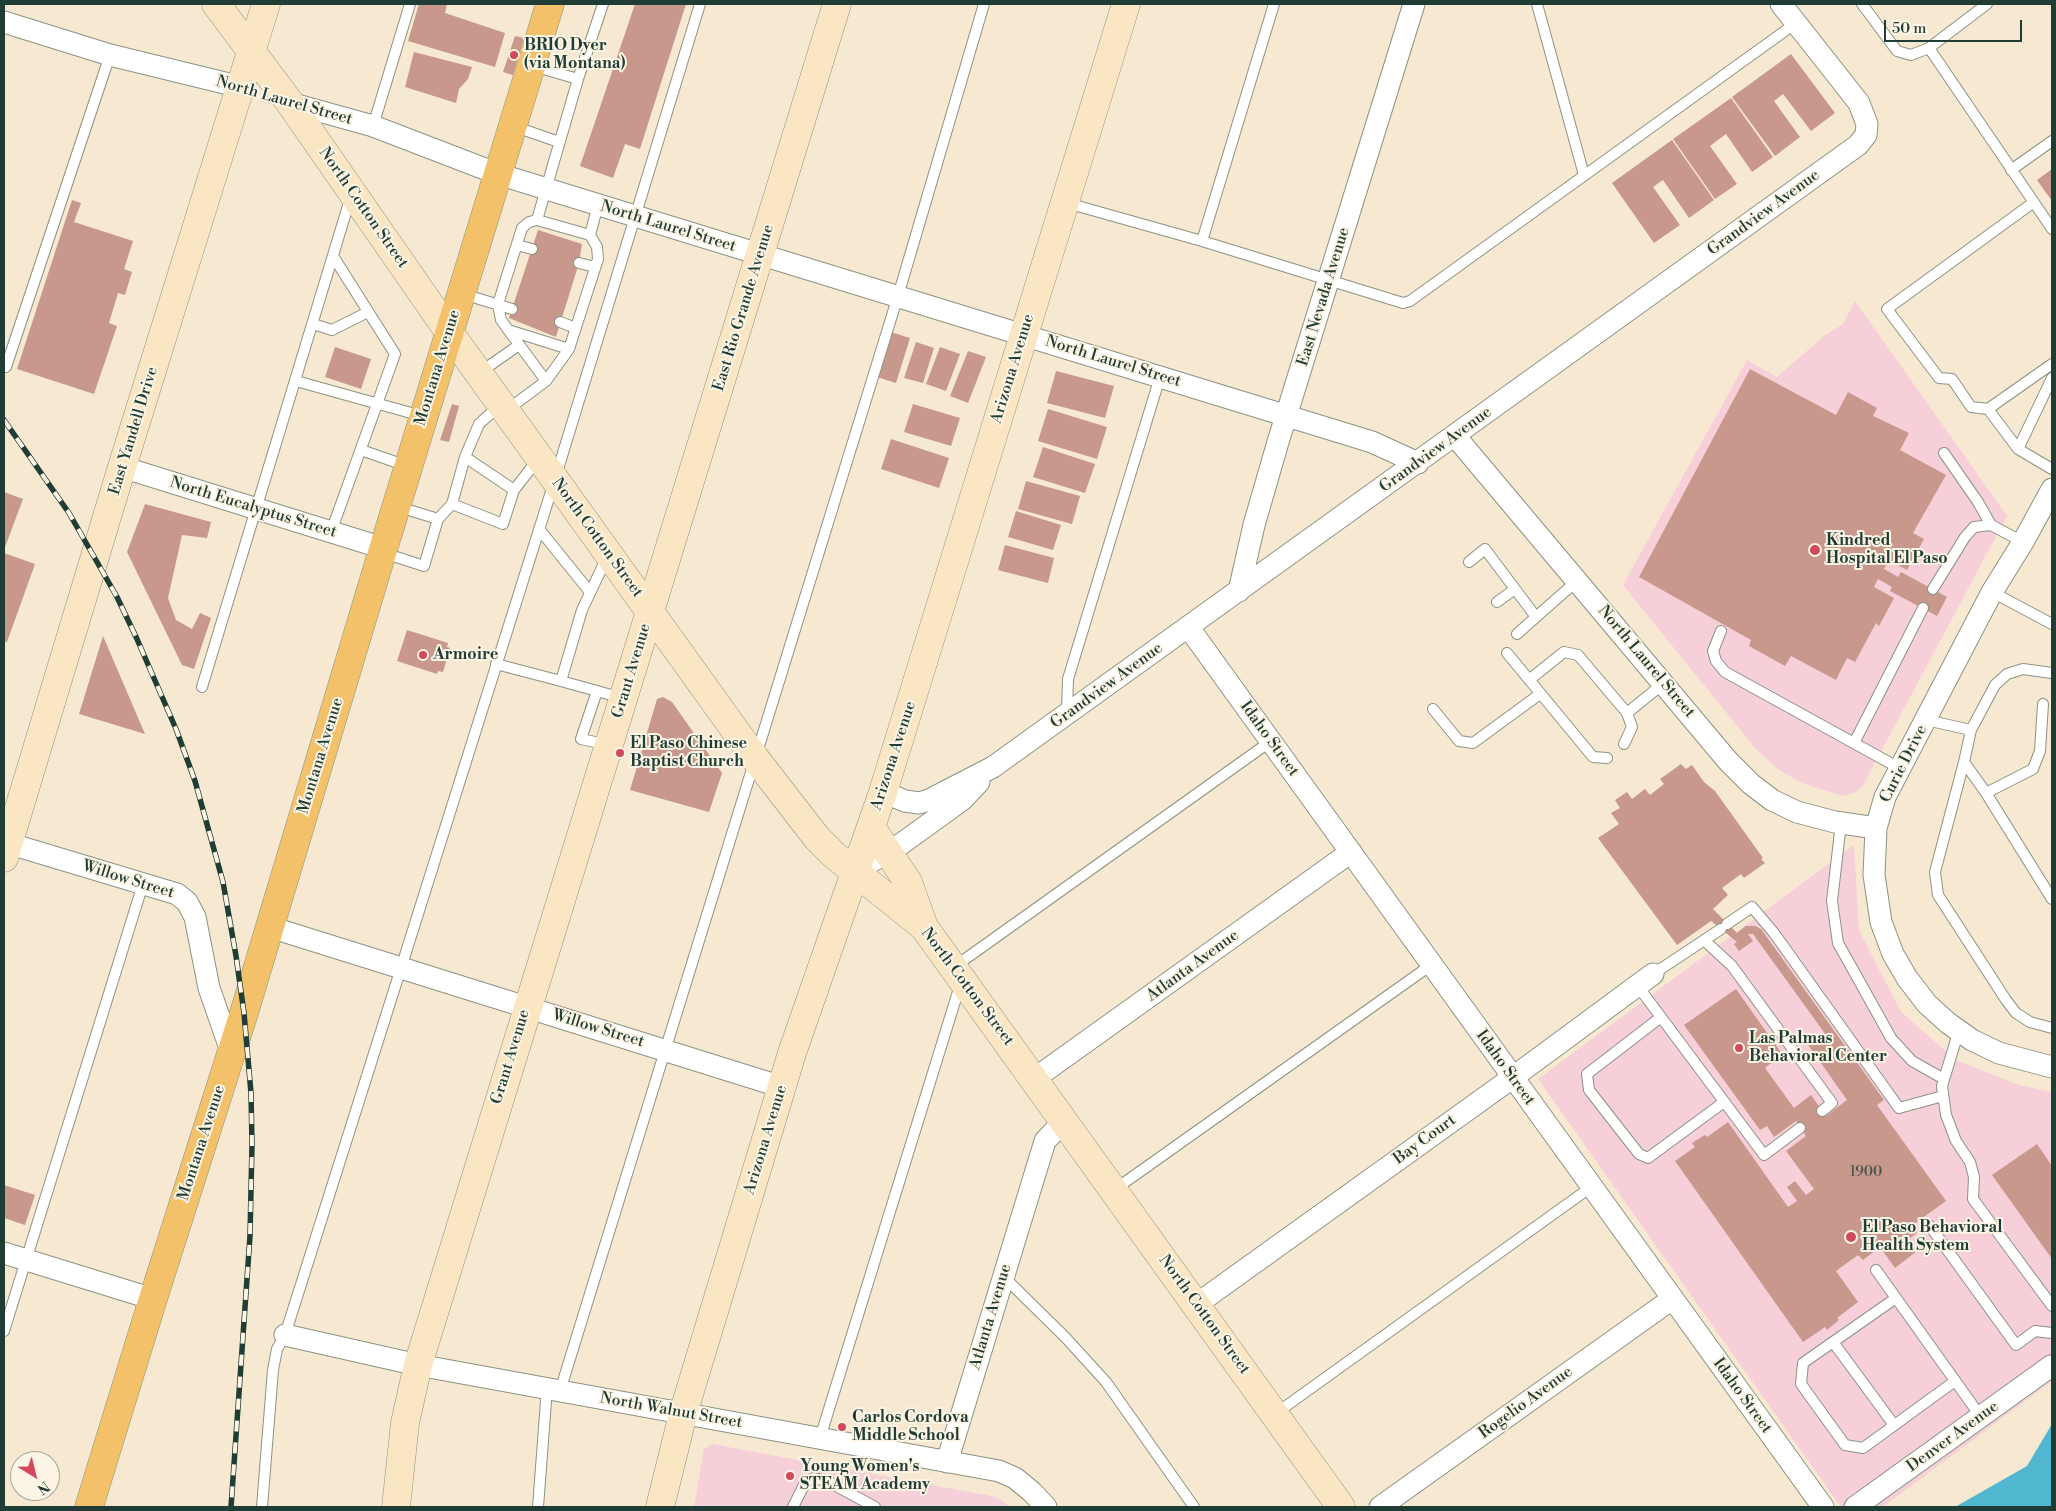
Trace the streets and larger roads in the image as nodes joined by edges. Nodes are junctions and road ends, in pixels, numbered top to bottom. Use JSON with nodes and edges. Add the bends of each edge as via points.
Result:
{"nodes":[{"id":1,"x":216,"y":4,"type":"edge"},
{"id":2,"x":266,"y":4,"type":"edge"},
{"id":3,"x":550,"y":4,"type":"edge"},
{"id":4,"x":837,"y":4,"type":"edge"},
{"id":5,"x":1126,"y":4,"type":"edge"},
{"id":6,"x":1414,"y":4,"type":"edge"},
{"id":7,"x":1781,"y":4,"type":"edge"},
{"id":8,"x":4,"y":22,"type":"edge"},
{"id":9,"x":252,"y":52,"type":"junction"},
{"id":10,"x":241,"y":87,"type":"junction"},
{"id":11,"x":290,"y":103,"type":"junction"},
{"id":12,"x":498,"y":174,"type":"junction"},
{"id":13,"x":761,"y":255,"type":"junction"},
{"id":14,"x":449,"y":332,"type":"junction"},
{"id":15,"x":1024,"y":335,"type":"junction"},
{"id":16,"x":1288,"y":416,"type":"junction"},
{"id":17,"x":1455,"y":436,"type":"junction"},
{"id":18,"x":1418,"y":463,"type":"junction"},
{"id":19,"x":122,"y":467,"type":"junction"},
{"id":20,"x":2052,"y":488,"type":"edge"},
{"id":21,"x":382,"y":551,"type":"junction"},
{"id":22,"x":1239,"y":591,"type":"junction"},
{"id":23,"x":651,"y":613,"type":"junction"},
{"id":24,"x":1189,"y":628,"type":"junction"},
{"id":25,"x":993,"y":767,"type":"junction"},
{"id":26,"x":883,"y":792,"type":"junction"},
{"id":27,"x":871,"y":827,"type":"junction"},
{"id":28,"x":1876,"y":828,"type":"junction"},
{"id":29,"x":5,"y":848,"type":"edge"},
{"id":30,"x":887,"y":852,"type":"junction"},
{"id":31,"x":1351,"y":852,"type":"junction"},
{"id":32,"x":856,"y":871,"type":"junction"},
{"id":33,"x":270,"y":927,"type":"junction"},
{"id":34,"x":924,"y":928,"type":"junction"},
{"id":35,"x":1645,"y":980,"type":"road end"},
{"id":36,"x":527,"y":1007,"type":"junction"},
{"id":37,"x":232,"y":1051,"type":"junction"},
{"id":38,"x":2052,"y":1067,"type":"edge"},
{"id":39,"x":1512,"y":1078,"type":"junction"},
{"id":40,"x":1034,"y":1079,"type":"junction"},
{"id":41,"x":782,"y":1086,"type":"junction"},
{"id":42,"x":1064,"y":1121,"type":"junction"},
{"id":43,"x":4,"y":1253,"type":"edge"},
{"id":44,"x":1672,"y":1299,"type":"junction"},
{"id":45,"x":153,"y":1300,"type":"junction"},
{"id":46,"x":1196,"y":1304,"type":"junction"},
{"id":47,"x":285,"y":1335,"type":"road end"},
{"id":48,"x":2052,"y":1364,"type":"edge"},
{"id":49,"x":418,"y":1365,"type":"junction"},
{"id":50,"x":683,"y":1414,"type":"junction"},
{"id":51,"x":947,"y":1462,"type":"junction"},
{"id":52,"x":89,"y":1507,"type":"edge"},
{"id":53,"x":396,"y":1507,"type":"edge"},
{"id":54,"x":660,"y":1507,"type":"edge"},
{"id":55,"x":1046,"y":1507,"type":"edge"},
{"id":56,"x":1341,"y":1507,"type":"edge"},
{"id":57,"x":1380,"y":1507,"type":"edge"},
{"id":58,"x":1823,"y":1507,"type":"edge"},
{"id":59,"x":1855,"y":1507,"type":"edge"}],
"edges":[{"from":1,"to":9,"type":"main road","name":"North Cotton Street"},
{"from":2,"to":9,"type":"main road","name":"East Yandell Drive"},
{"from":3,"to":12,"type":"main road","name":"Montana Avenue"},
{"from":4,"to":13,"type":"main road","name":"East Rio Grande Avenue"},
{"from":5,"to":15,"type":"main road","name":"Arizona Avenue"},
{"from":6,"to":16,"type":"street","name":"East Nevada Avenue"},
{"from":7,"to":17,"type":"street","name":"Grandview Avenue","via":[[1859,103],[1867,124],[1866,135],[1858,145]]},
{"from":8,"to":10,"type":"street","name":"North Laurel Street","via":[[110,55]]},
{"from":9,"to":10,"type":"main road","name":"East Yandell Drive"},
{"from":9,"to":11,"type":"main road","name":"North Cotton Street"},
{"from":10,"to":11,"type":"main road","name":"North Laurel Street"},
{"from":10,"to":19,"type":"main road","name":"East Yandell Drive"},
{"from":11,"to":12,"type":"street","name":"North Laurel Street","via":[[372,126]]},
{"from":11,"to":14,"type":"main road","name":"North Cotton Street"},
{"from":12,"to":13,"type":"street","name":"North Laurel Street"},
{"from":12,"to":14,"type":"main road","name":"Montana Avenue"},
{"from":13,"to":15,"type":"street","name":"North Laurel Street"},
{"from":13,"to":23,"type":"main road","name":"East Rio Grande Avenue"},
{"from":14,"to":21,"type":"main road","name":"Montana Avenue"},
{"from":14,"to":23,"type":"main road","name":"North Cotton Street"},
{"from":15,"to":16,"type":"street","name":"North Laurel Street"},
{"from":15,"to":26,"type":"main road","name":"Arizona Avenue"},
{"from":16,"to":18,"type":"street","name":"North Laurel Street","via":[[1372,442]]},
{"from":16,"to":22,"type":"street","name":"East Nevada Avenue","via":[[1254,525]]},
{"from":17,"to":18,"type":"street","name":"Grandview Avenue"},
{"from":17,"to":28,"type":"street","name":"North Laurel Street","via":[[1728,761],[1751,784],[1796,812]]},
{"from":18,"to":22,"type":"street","name":"Grandview Avenue"},
{"from":19,"to":21,"type":"street","name":"North Eucalyptus Street"},
{"from":19,"to":29,"type":"main road","name":"East Yandell Drive"},
{"from":20,"to":28,"type":"street","name":"Curie Drive","via":[[2024,542],[1992,592],[1885,796]]},
{"from":21,"to":33,"type":"main road","name":"Montana Avenue"},
{"from":22,"to":24,"type":"street","name":"Grandview Avenue"},
{"from":23,"to":32,"type":"main road","name":"North Cotton Street","via":[[755,758],[818,838]]},
{"from":23,"to":36,"type":"main road","name":"Grant Avenue"},
{"from":24,"to":25,"type":"street","name":"Grandview Avenue"},
{"from":24,"to":31,"type":"street","name":"Idaho Street"},
{"from":25,"to":26,"type":"street","name":"Grandview Avenue","via":[[930,800],[905,801]]},
{"from":25,"to":30,"type":"street","name":"Grandview Avenue","via":[[962,800]]},
{"from":26,"to":27,"type":"main road","name":"Arizona Avenue"},
{"from":27,"to":30,"type":"main road"},
{"from":27,"to":32,"type":"main road","name":"Arizona Avenue"},
{"from":28,"to":38,"type":"street","name":"Curie Drive","via":[[1876,902],[1893,954],[1907,978],[1927,1004],[1972,1040],[1999,1053]]},
{"from":29,"to":37,"type":"street","name":"Willow Street","via":[[177,894],[190,906],[195,917],[209,988]]},
{"from":30,"to":32,"type":"street","name":"Grandview Avenue"},
{"from":30,"to":34,"type":"main road","via":[[908,882]]},
{"from":31,"to":39,"type":"street","name":"Idaho Street"},
{"from":31,"to":40,"type":"street","name":"Atlanta Avenue"},
{"from":32,"to":34,"type":"main road","name":"North Cotton Street"},
{"from":32,"to":41,"type":"main road","name":"Arizona Avenue"},
{"from":33,"to":36,"type":"street","name":"Willow Street"},
{"from":33,"to":37,"type":"main road","name":"Montana Avenue"},
{"from":34,"to":40,"type":"main road","name":"North Cotton Street"},
{"from":35,"to":39,"type":"street","name":"Bay Court"},
{"from":36,"to":41,"type":"street","name":"Willow Street"},
{"from":36,"to":49,"type":"main road","name":"Grant Avenue"},
{"from":37,"to":45,"type":"main road","name":"Montana Avenue"},
{"from":39,"to":44,"type":"street","name":"Idaho Street"},
{"from":39,"to":46,"type":"street","name":"Bay Court"},
{"from":40,"to":42,"type":"main road","name":"North Cotton Street"},
{"from":41,"to":50,"type":"main road","name":"Arizona Avenue"},
{"from":42,"to":46,"type":"main road","name":"North Cotton Street"},
{"from":42,"to":51,"type":"street","name":"Atlanta Avenue","via":[[1045,1141]]},
{"from":43,"to":45,"type":"street"},
{"from":44,"to":57,"type":"street","name":"Rogelio Avenue"},
{"from":44,"to":58,"type":"street","name":"Idaho Street"},
{"from":45,"to":52,"type":"main road","name":"Montana Avenue"},
{"from":46,"to":56,"type":"main road","name":"North Cotton Street"},
{"from":47,"to":49,"type":"street","name":"North Walnut Street"},
{"from":48,"to":59,"type":"street","name":"Denver Avenue"},
{"from":49,"to":50,"type":"street","name":"North Walnut Street"},
{"from":49,"to":53,"type":"main road","name":"Grant Avenue","via":[[404,1423]]},
{"from":50,"to":51,"type":"street","name":"North Walnut Street"},
{"from":50,"to":54,"type":"main road","name":"Arizona Avenue"},
{"from":51,"to":55,"type":"street","name":"North Walnut Street","via":[[999,1471],[1015,1478]]}]}
